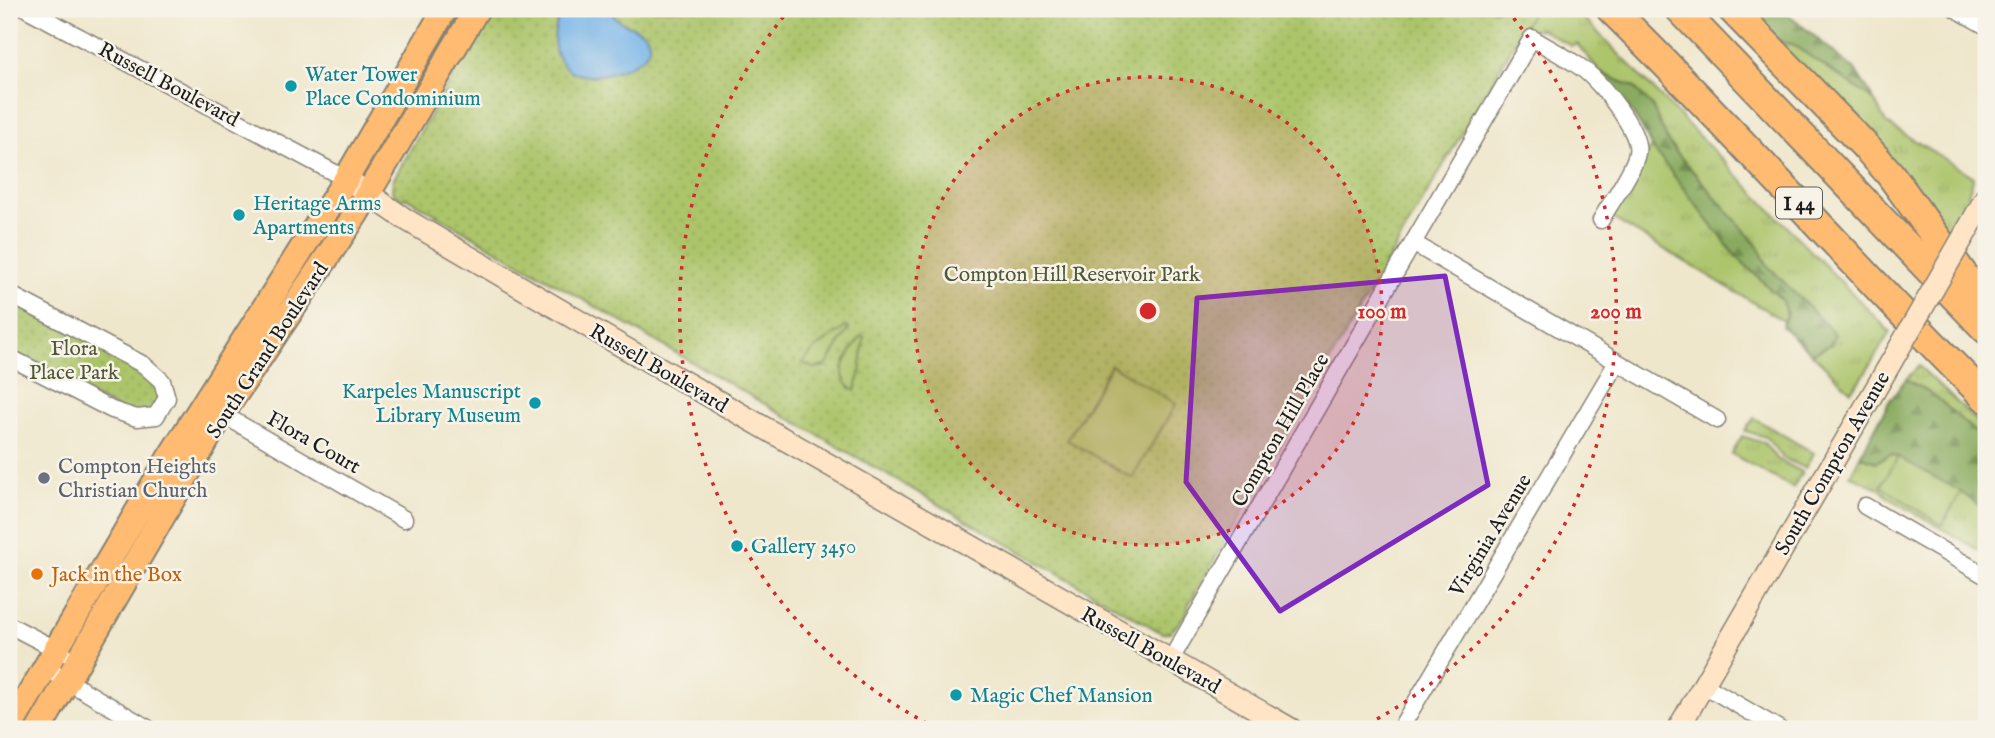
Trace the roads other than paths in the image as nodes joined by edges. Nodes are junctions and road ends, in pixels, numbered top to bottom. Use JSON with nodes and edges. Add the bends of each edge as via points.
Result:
{"nodes":[{"id":1,"x":27,"y":9,"type":"edge"},
{"id":2,"x":445,"y":9,"type":"edge"},
{"id":3,"x":477,"y":9,"type":"edge"},
{"id":4,"x":1611,"y":9,"type":"edge"},
{"id":5,"x":1681,"y":9,"type":"edge"},
{"id":6,"x":1732,"y":9,"type":"edge"},
{"id":7,"x":1956,"y":9,"type":"edge"},
{"id":8,"x":1986,"y":26,"type":"edge"},
{"id":9,"x":346,"y":179,"type":"junction"},
{"id":10,"x":369,"y":194,"type":"junction"},
{"id":11,"x":1986,"y":197,"type":"edge"},
{"id":12,"x":1601,"y":220,"type":"dead end"},
{"id":13,"x":1413,"y":243,"type":"junction"},
{"id":14,"x":9,"y":294,"type":"edge"},
{"id":15,"x":1986,"y":306,"type":"edge"},
{"id":16,"x":1986,"y":329,"type":"edge"},
{"id":17,"x":9,"y":357,"type":"edge"},
{"id":18,"x":1617,"y":362,"type":"junction"},
{"id":19,"x":1986,"y":398,"type":"edge"},
{"id":20,"x":213,"y":408,"type":"junction"},
{"id":21,"x":1717,"y":420,"type":"dead end"},
{"id":22,"x":1865,"y":506,"type":"dead end"},
{"id":23,"x":404,"y":519,"type":"dead end"},
{"id":24,"x":1986,"y":576,"type":"edge"},
{"id":25,"x":9,"y":625,"type":"edge"},
{"id":26,"x":1170,"y":661,"type":"junction"},
{"id":27,"x":61,"y":665,"type":"junction"},
{"id":28,"x":1704,"y":685,"type":"junction"},
{"id":29,"x":9,"y":729,"type":"edge"},
{"id":30,"x":39,"y":729,"type":"edge"},
{"id":31,"x":149,"y":729,"type":"edge"},
{"id":32,"x":1291,"y":729,"type":"edge"},
{"id":33,"x":1400,"y":729,"type":"edge"},
{"id":34,"x":1678,"y":729,"type":"edge"},
{"id":35,"x":1779,"y":729,"type":"edge"}],
"edges":[{"from":1,"to":9,"type":"street","name":"Russell Boulevard"},
{"from":2,"to":9,"type":"main road","name":"South Grand Boulevard"},
{"from":3,"to":10,"type":"main road","name":"South Grand Boulevard"},
{"from":4,"to":19,"type":"highway","number":"I 44"},
{"from":5,"to":16,"type":"highway","number":"I 44"},
{"from":6,"to":15,"type":"highway","via":[[1875,157]]},
{"from":7,"to":8,"type":"street"},
{"from":9,"to":10,"type":"main road","name":"Russell Boulevard"},
{"from":9,"to":20,"type":"main road","name":"South Grand Boulevard"},
{"from":10,"to":20,"type":"main road","name":"South Grand Boulevard"},
{"from":10,"to":26,"type":"main road","name":"Russell Boulevard","via":[[618,344]]},
{"from":11,"to":28,"type":"main road","name":"South Compton Avenue","bridge":true},
{"from":12,"to":13,"type":"street","name":"Compton Hill Place","via":[[1635,160],[1638,144],[1634,132],[1583,69],[1532,38]]},
{"from":13,"to":18,"type":"street"},
{"from":13,"to":26,"type":"street","name":"Compton Hill Place"},
{"from":14,"to":17,"type":"street","via":[[144,365],[162,381],[167,398],[156,416],[137,418],[112,410]]},
{"from":18,"to":21,"type":"street"},
{"from":18,"to":33,"type":"street","name":"Virginia Avenue"},
{"from":20,"to":23,"type":"street","name":"Flora Court"},
{"from":20,"to":27,"type":"main road","name":"South Grand Boulevard"},
{"from":22,"to":24,"type":"street"},
{"from":25,"to":27,"type":"street"},
{"from":26,"to":32,"type":"main road","name":"Russell Boulevard"},
{"from":27,"to":29,"type":"main road","name":"South Grand Boulevard"},
{"from":27,"to":30,"type":"main road","name":"South Grand Boulevard"},
{"from":27,"to":31,"type":"street"},
{"from":28,"to":34,"type":"main road","name":"South Compton Avenue"},
{"from":28,"to":35,"type":"street"}]}
